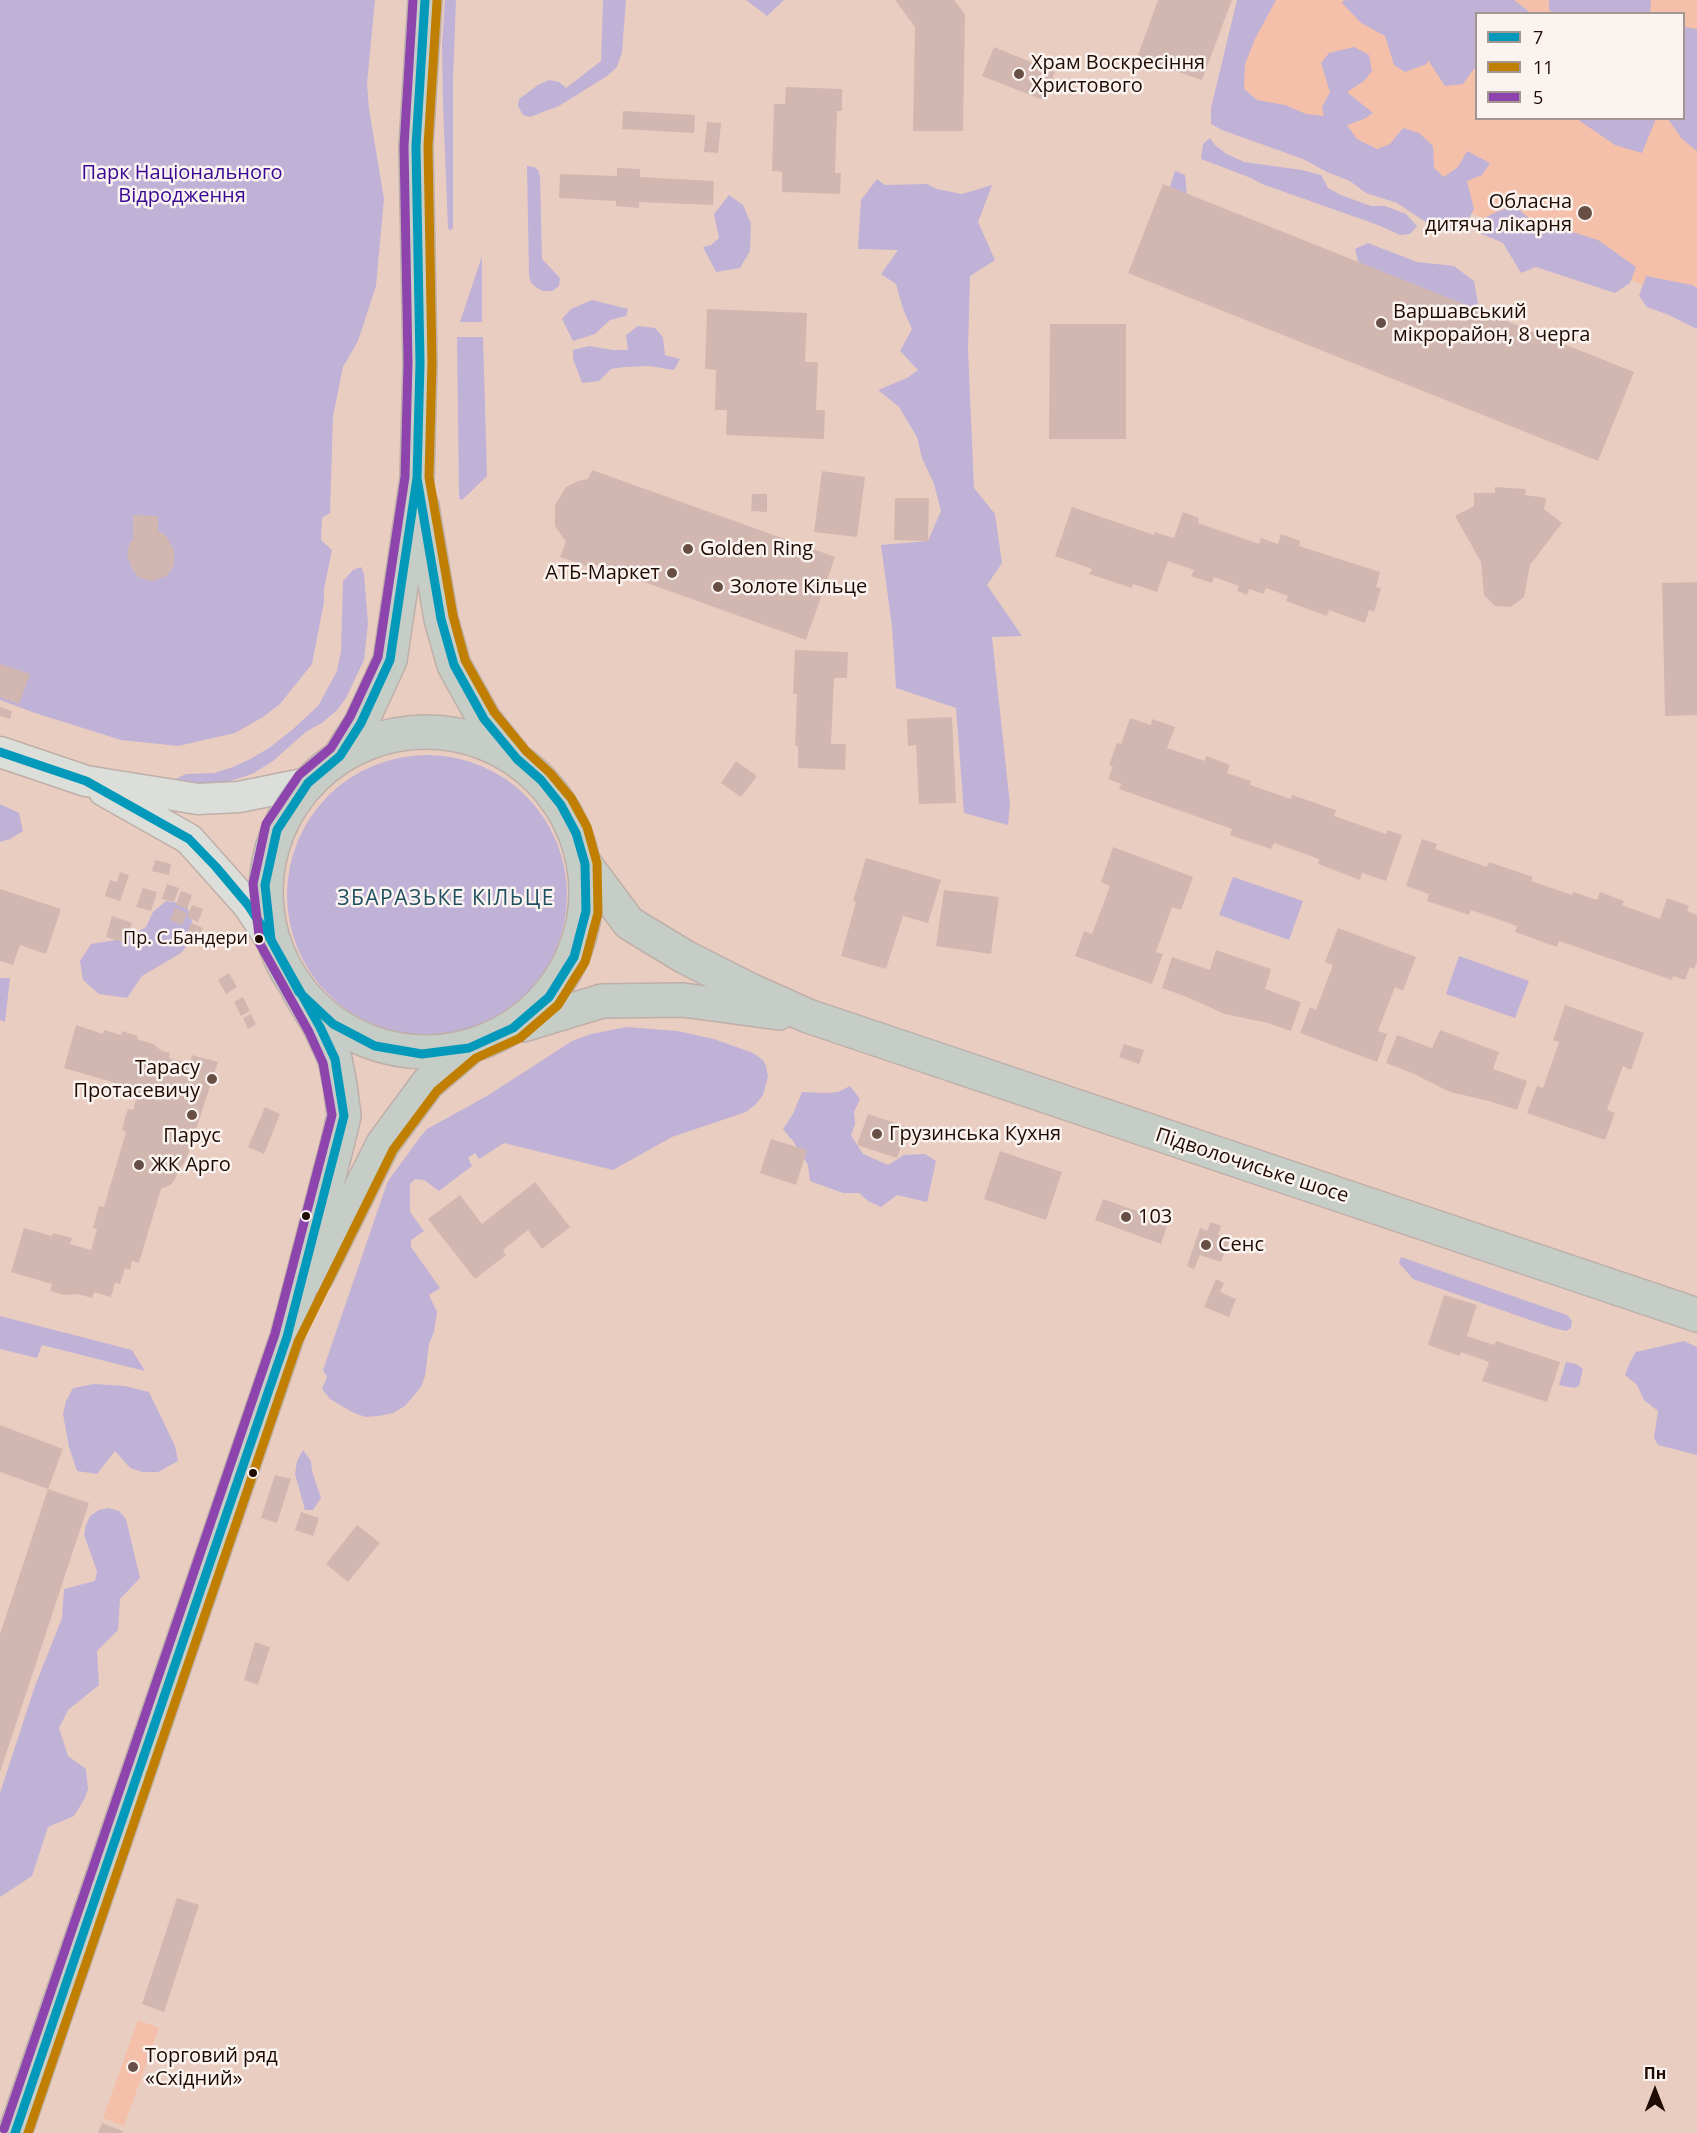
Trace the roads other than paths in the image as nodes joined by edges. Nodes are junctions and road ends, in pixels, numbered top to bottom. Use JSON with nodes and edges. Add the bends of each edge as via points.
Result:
{"nodes":[{"id":1,"x":424,"y":0,"type":"edge"},
{"id":2,"x":417,"y":478,"type":"junction"},
{"id":3,"x":0,"y":752,"type":"edge"},
{"id":4,"x":340,"y":756,"type":"junction"},
{"id":5,"x":517,"y":759,"type":"junction"},
{"id":6,"x":86,"y":781,"type":"junction"},
{"id":7,"x":308,"y":783,"type":"junction"},
{"id":8,"x":585,"y":864,"type":"junction"},
{"id":9,"x":272,"y":940,"type":"junction"},
{"id":10,"x":299,"y":992,"type":"junction"},
{"id":11,"x":808,"y":1016,"type":"junction"},
{"id":12,"x":513,"y":1028,"type":"junction"},
{"id":13,"x":469,"y":1048,"type":"junction"},
{"id":14,"x":1697,"y":1315,"type":"edge"},
{"id":15,"x":287,"y":1337,"type":"junction"},
{"id":16,"x":15,"y":2133,"type":"edge"}],
"edges":[{"from":1,"to":2,"type":"highway","via":[[416,146],[420,363]]},
{"from":2,"to":4,"type":"highway","via":[[390,660],[361,723]]},
{"from":2,"to":5,"type":"highway","via":[[441,619],[454,665],[484,719]]},
{"from":3,"to":6,"type":"main road"},
{"from":4,"to":5,"type":"highway","via":[[374,740],[419,732],[447,733],[484,742]]},
{"from":4,"to":7,"type":"highway"},
{"from":5,"to":8,"type":"highway","via":[[561,805],[576,833]]},
{"from":6,"to":7,"type":"main road","via":[[198,799],[239,797]]},
{"from":6,"to":9,"type":"main road","via":[[189,839],[248,905]]},
{"from":7,"to":9,"type":"highway","via":[[277,830],[265,885]]},
{"from":8,"to":11,"type":"highway","name":"Підволочиське шосе","via":[[629,923],[686,957]]},
{"from":8,"to":12,"type":"highway","via":[[586,911],[574,957],[549,997]]},
{"from":9,"to":10,"type":"highway"},
{"from":10,"to":13,"type":"highway","via":[[333,1024],[375,1046],[422,1054]]},
{"from":10,"to":15,"type":"highway","via":[[335,1059],[344,1116]]},
{"from":11,"to":12,"type":"highway","name":"Підволочиське шосе","via":[[683,1000],[602,1001]]},
{"from":11,"to":14,"type":"highway","name":"Підволочиське шосе"},
{"from":12,"to":13,"type":"highway"},
{"from":13,"to":15,"type":"highway","via":[[428,1083],[383,1144]]},
{"from":15,"to":16,"type":"highway"}]}
